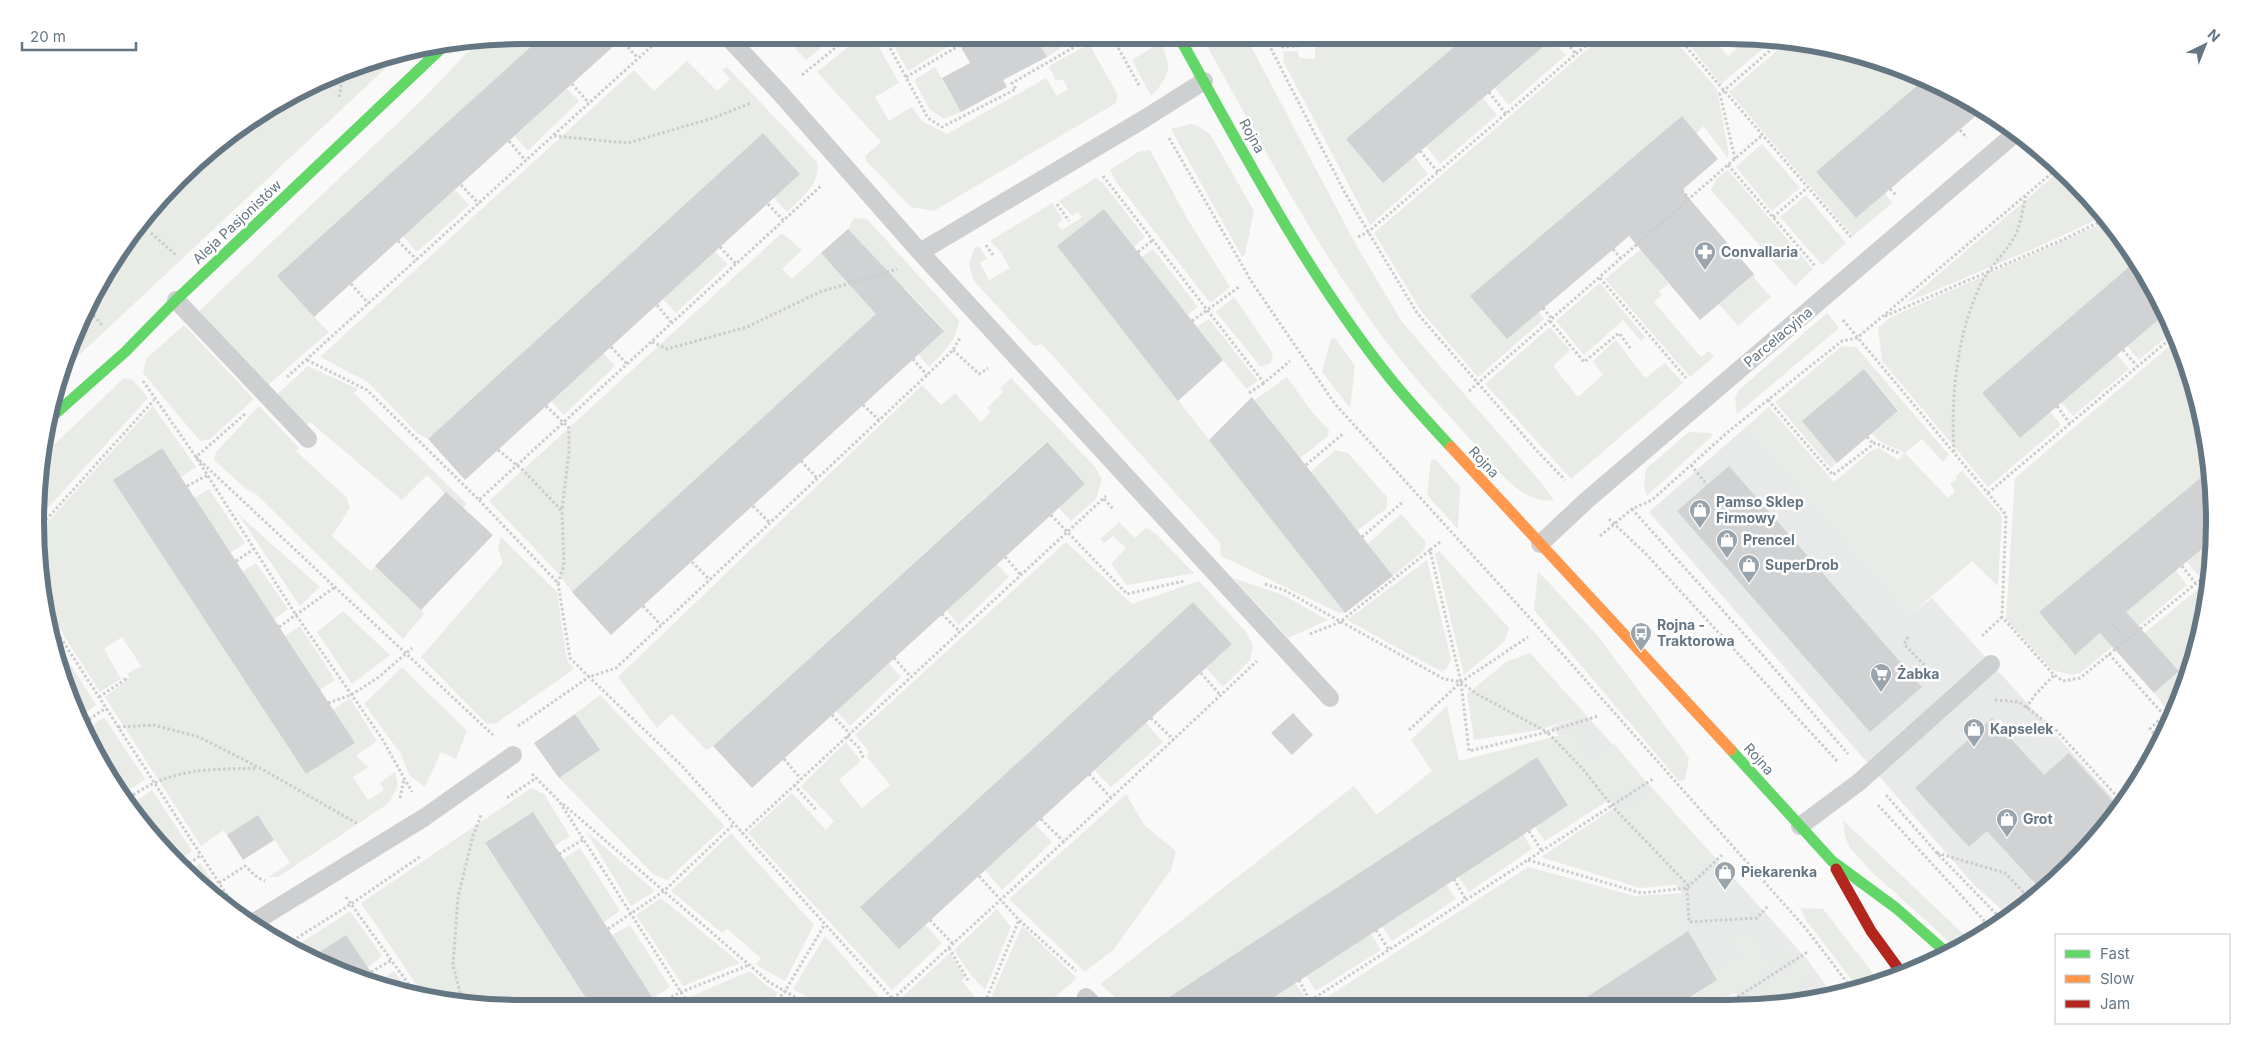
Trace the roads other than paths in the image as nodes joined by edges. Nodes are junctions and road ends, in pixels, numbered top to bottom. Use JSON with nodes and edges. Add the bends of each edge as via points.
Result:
{"nodes":[{"id":1,"x":734,"y":44,"type":"edge"},
{"id":2,"x":1183,"y":44,"type":"edge"},
{"id":3,"x":438,"y":52,"type":"edge"},
{"id":4,"x":1204,"y":81,"type":"junction"},
{"id":5,"x":2011,"y":137,"type":"edge"},
{"id":6,"x":920,"y":252,"type":"junction"},
{"id":7,"x":176,"y":300,"type":"junction"},
{"id":8,"x":57,"y":412,"type":"edge"},
{"id":9,"x":308,"y":439,"type":"dead end"},
{"id":10,"x":1540,"y":544,"type":"junction"},
{"id":11,"x":1991,"y":664,"type":"dead end"},
{"id":12,"x":1330,"y":698,"type":"dead end"},
{"id":13,"x":513,"y":755,"type":"road end"},
{"id":14,"x":1800,"y":826,"type":"junction"},
{"id":15,"x":1832,"y":861,"type":"junction"},
{"id":16,"x":257,"y":920,"type":"edge"},
{"id":17,"x":1943,"y":949,"type":"edge"},
{"id":18,"x":1898,"y":969,"type":"edge"}],
"edges":[{"from":1,"to":6,"type":"lane"},
{"from":2,"to":4,"type":"street","name":"Rojna"},
{"from":3,"to":7,"type":"street","name":"Aleja Pasjonistów"},
{"from":4,"to":6,"type":"lane"},
{"from":4,"to":10,"type":"street","name":"Rojna","via":[[1277,212],[1363,343],[1423,417]]},
{"from":5,"to":10,"type":"lane","name":"Parcelacyjna","via":[[1587,500]]},
{"from":6,"to":12,"type":"lane"},
{"from":7,"to":8,"type":"street","name":"Aleja Pasjonistów","via":[[125,352]]},
{"from":7,"to":9,"type":"lane"},
{"from":10,"to":14,"type":"street","name":"Rojna"},
{"from":11,"to":14,"type":"lane","via":[[1840,799]]},
{"from":13,"to":16,"type":"lane","via":[[425,816]]},
{"from":14,"to":15,"type":"street","name":"Rojna"},
{"from":15,"to":17,"type":"street","name":"Rojna","via":[[1896,908]]},
{"from":15,"to":18,"type":"street","name":"Rojna","via":[[1871,931]]}]}
